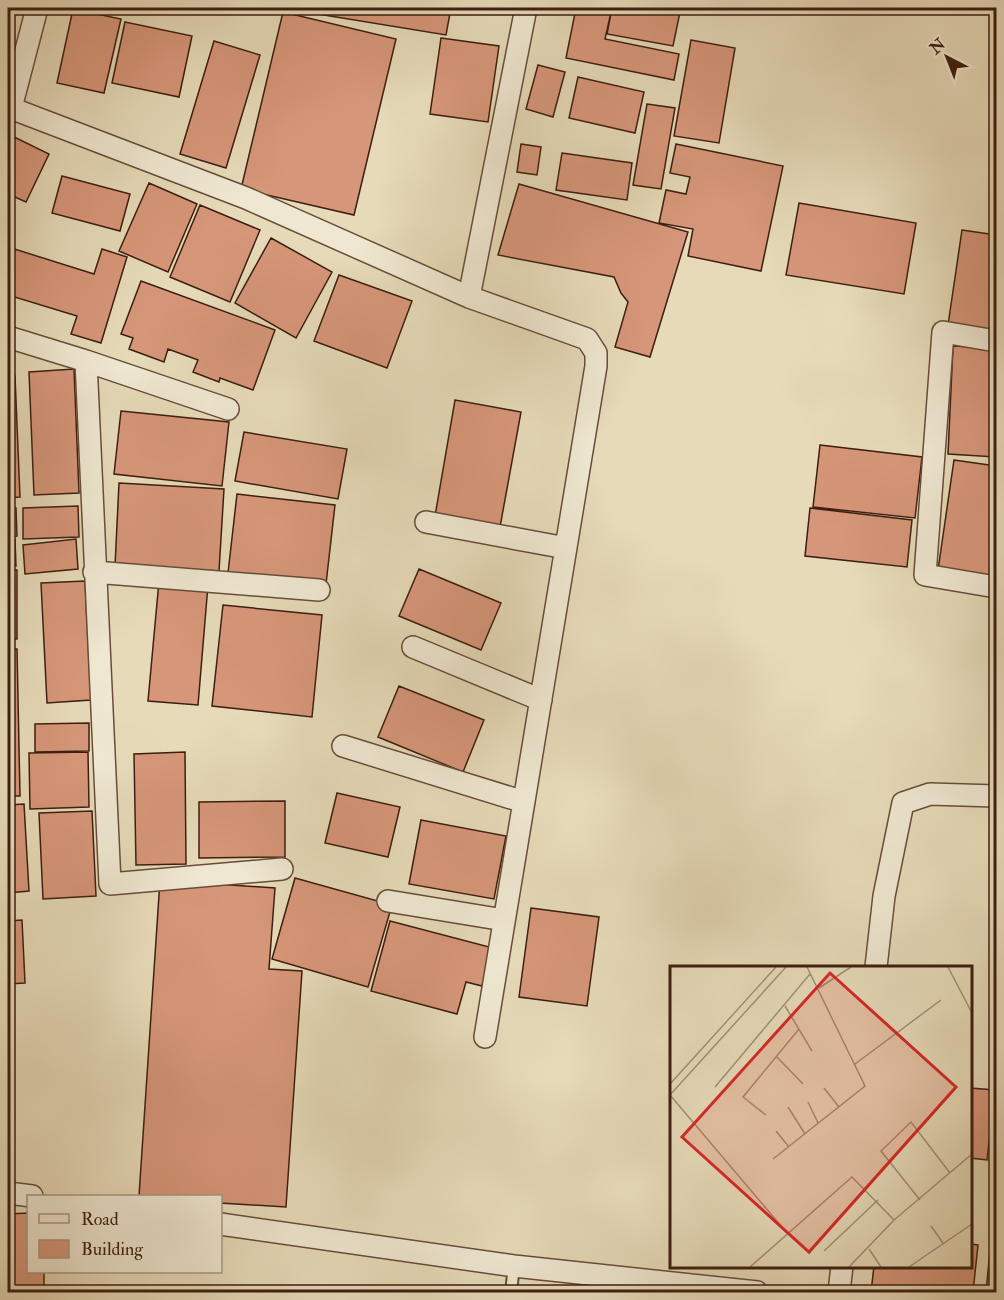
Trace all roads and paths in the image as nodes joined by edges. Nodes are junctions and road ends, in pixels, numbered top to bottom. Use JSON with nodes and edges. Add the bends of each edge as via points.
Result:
{"nodes":[{"id":1,"x":37,"y":8,"type":"edge"},
{"id":2,"x":526,"y":8,"type":"edge"},
{"id":3,"x":9,"y":107,"type":"edge"},
{"id":4,"x":469,"y":297,"type":"junction"},
{"id":5,"x":8,"y":338,"type":"edge"},
{"id":6,"x":996,"y":341,"type":"edge"},
{"id":7,"x":86,"y":361,"type":"junction"},
{"id":8,"x":228,"y":409,"type":"dead end"},
{"id":9,"x":426,"y":522,"type":"dead end"},
{"id":10,"x":566,"y":548,"type":"junction"},
{"id":11,"x":94,"y":572,"type":"junction"},
{"id":12,"x":996,"y":587,"type":"edge"},
{"id":13,"x":319,"y":590,"type":"dead end"},
{"id":14,"x":413,"y":647,"type":"dead end"},
{"id":15,"x":541,"y":700,"type":"junction"},
{"id":16,"x":343,"y":747,"type":"dead end"},
{"id":17,"x":996,"y":796,"type":"edge"},
{"id":18,"x":524,"y":802,"type":"junction"},
{"id":19,"x":282,"y":869,"type":"dead end"},
{"id":20,"x":388,"y":901,"type":"dead end"},
{"id":21,"x":504,"y":920,"type":"junction"},
{"id":22,"x":876,"y":966,"type":"edge"},
{"id":23,"x":485,"y":1037,"type":"dead end"},
{"id":24,"x":8,"y":1193,"type":"edge"},
{"id":25,"x":27,"y":1196,"type":"edge"},
{"id":26,"x":222,"y":1224,"type":"edge"},
{"id":27,"x":514,"y":1266,"type":"junction"},
{"id":28,"x":842,"y":1267,"type":"edge"},
{"id":29,"x":511,"y":1293,"type":"edge"},
{"id":30,"x":757,"y":1293,"type":"edge"},
{"id":31,"x":839,"y":1293,"type":"edge"}],
"edges":[{"from":1,"to":3,"type":"street"},
{"from":2,"to":4,"type":"street"},
{"from":3,"to":4,"type":"street","via":[[246,198]]},
{"from":4,"to":10,"type":"street","via":[[587,339],[596,353]]},
{"from":5,"to":7,"type":"street"},
{"from":6,"to":12,"type":"street","via":[[943,332],[925,575]]},
{"from":7,"to":8,"type":"street"},
{"from":7,"to":11,"type":"street"},
{"from":9,"to":10,"type":"street"},
{"from":10,"to":15,"type":"street"},
{"from":11,"to":13,"type":"street"},
{"from":11,"to":19,"type":"street","via":[[110,884]]},
{"from":14,"to":15,"type":"street"},
{"from":15,"to":18,"type":"street"},
{"from":16,"to":18,"type":"street"},
{"from":17,"to":22,"type":"street","via":[[930,794],[903,802],[884,896]]},
{"from":18,"to":21,"type":"street"},
{"from":20,"to":21,"type":"street"},
{"from":21,"to":23,"type":"street"},
{"from":24,"to":25,"type":"street"},
{"from":26,"to":27,"type":"street"},
{"from":27,"to":29,"type":"lane"},
{"from":27,"to":30,"type":"street"},
{"from":28,"to":31,"type":"street"}]}
